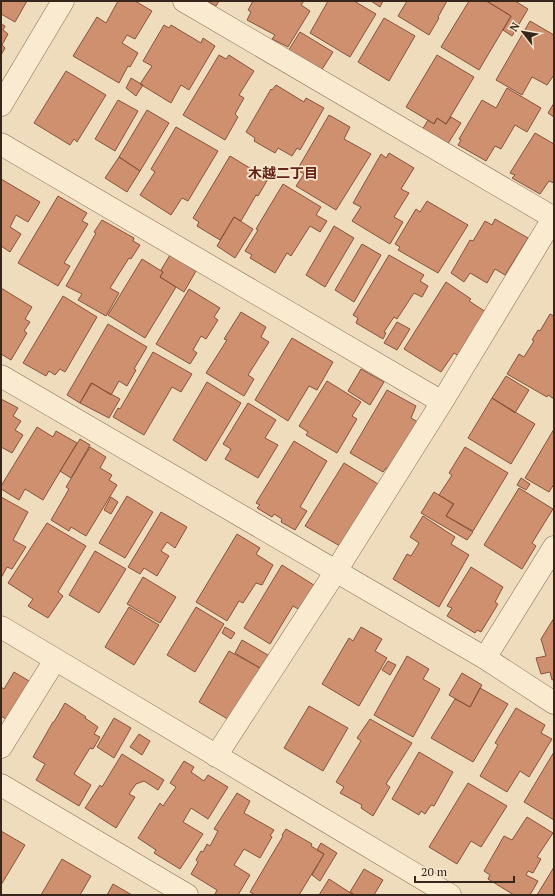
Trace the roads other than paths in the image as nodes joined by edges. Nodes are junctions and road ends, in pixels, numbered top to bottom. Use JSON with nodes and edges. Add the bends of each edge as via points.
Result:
{"nodes":[{"id":1,"x":63,"y":1,"type":"edge"},
{"id":2,"x":184,"y":1,"type":"edge"},
{"id":3,"x":1,"y":104,"type":"edge"},
{"id":4,"x":1,"y":144,"type":"edge"},
{"id":5,"x":554,"y":218,"type":"edge"},
{"id":6,"x":1,"y":376,"type":"edge"},
{"id":7,"x":442,"y":402,"type":"junction"},
{"id":8,"x":554,"y":547,"type":"edge"},
{"id":9,"x":336,"y":571,"type":"junction"},
{"id":10,"x":1,"y":627,"type":"edge"},
{"id":11,"x":485,"y":658,"type":"junction"},
{"id":12,"x":55,"y":660,"type":"junction"},
{"id":13,"x":554,"y":703,"type":"edge"},
{"id":14,"x":1,"y":747,"type":"edge"},
{"id":15,"x":216,"y":756,"type":"junction"},
{"id":16,"x":1,"y":785,"type":"edge"},
{"id":17,"x":187,"y":895,"type":"edge"},
{"id":18,"x":450,"y":895,"type":"edge"}],
"edges":[{"from":1,"to":3,"type":"street"},
{"from":2,"to":5,"type":"street"},
{"from":4,"to":7,"type":"street"},
{"from":5,"to":7,"type":"street"},
{"from":6,"to":9,"type":"street"},
{"from":7,"to":9,"type":"street"},
{"from":8,"to":11,"type":"street"},
{"from":9,"to":11,"type":"street"},
{"from":9,"to":15,"type":"street"},
{"from":10,"to":12,"type":"street"},
{"from":11,"to":13,"type":"street"},
{"from":12,"to":14,"type":"street"},
{"from":12,"to":15,"type":"street"},
{"from":15,"to":18,"type":"street"},
{"from":16,"to":17,"type":"street"}]}
